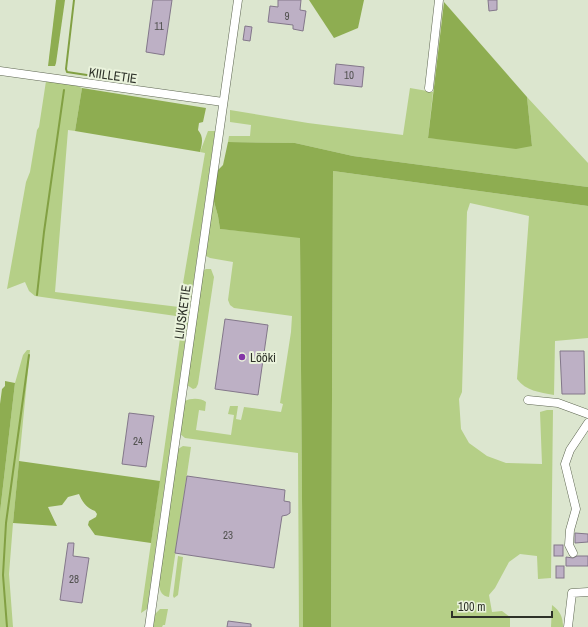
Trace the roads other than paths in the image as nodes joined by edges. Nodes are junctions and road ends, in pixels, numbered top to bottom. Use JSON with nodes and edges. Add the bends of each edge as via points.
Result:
{"nodes":[{"id":1,"x":238,"y":0,"type":"edge"},
{"id":2,"x":439,"y":0,"type":"edge"},
{"id":3,"x":0,"y":71,"type":"edge"},
{"id":4,"x":429,"y":88,"type":"dead end"},
{"id":5,"x":223,"y":102,"type":"junction"},
{"id":6,"x":528,"y":400,"type":"dead end"},
{"id":7,"x":588,"y":414,"type":"edge"},
{"id":8,"x":588,"y":423,"type":"edge"},
{"id":9,"x":573,"y":553,"type":"dead end"},
{"id":10,"x":588,"y":592,"type":"edge"},
{"id":11,"x":149,"y":627,"type":"edge"},
{"id":12,"x":568,"y":627,"type":"edge"}],
"edges":[{"from":1,"to":5,"type":"street","name":"LIUSKETIE"},
{"from":2,"to":4,"type":"street"},
{"from":3,"to":5,"type":"street","name":"KIILLETIE"},
{"from":5,"to":11,"type":"street","name":"LIUSKETIE"},
{"from":6,"to":7,"type":"street","via":[[558,403]]},
{"from":8,"to":9,"type":"street","via":[[570,450],[566,464],[576,509],[570,530],[569,546]]},
{"from":10,"to":12,"type":"street","via":[[572,592]]}]}
